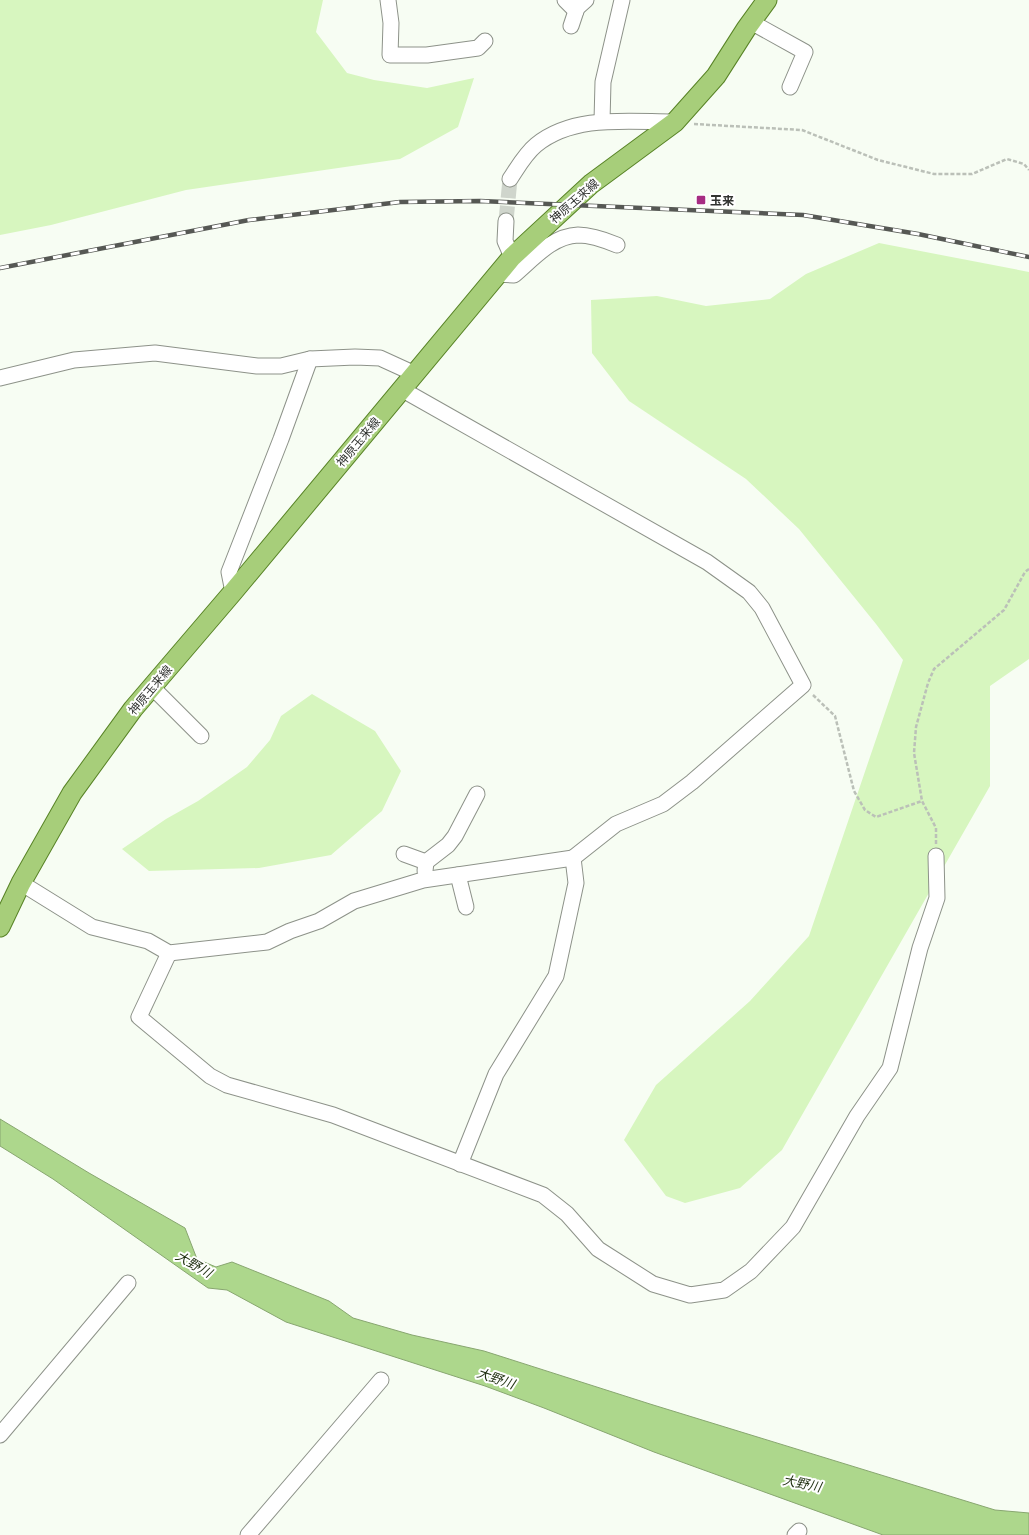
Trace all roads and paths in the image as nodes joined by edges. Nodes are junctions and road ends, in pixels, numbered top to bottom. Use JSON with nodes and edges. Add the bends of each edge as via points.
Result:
{"nodes":[{"id":1,"x":388,"y":0,"type":"edge"},
{"id":2,"x":586,"y":0,"type":"edge"},
{"id":3,"x":622,"y":0,"type":"edge"},
{"id":4,"x":766,"y":0,"type":"edge"},
{"id":5,"x":572,"y":4,"type":"edge"},
{"id":6,"x":751,"y":22,"type":"junction"},
{"id":7,"x":571,"y":26,"type":"dead end"},
{"id":8,"x":485,"y":41,"type":"dead end"},
{"id":9,"x":790,"y":87,"type":"dead end"},
{"id":10,"x":602,"y":121,"type":"junction"},
{"id":11,"x":675,"y":122,"type":"junction"},
{"id":12,"x":1029,"y":170,"type":"edge"},
{"id":13,"x":510,"y":179,"type":"tunnel mouth"},
{"id":14,"x":506,"y":221,"type":"tunnel mouth"},
{"id":15,"x":617,"y":245,"type":"dead end"},
{"id":16,"x":512,"y":257,"type":"junction"},
{"id":17,"x":498,"y":274,"type":"junction"},
{"id":18,"x":310,"y":359,"type":"junction"},
{"id":19,"x":416,"y":374,"type":"junction"},
{"id":20,"x":0,"y":378,"type":"edge"},
{"id":21,"x":403,"y":390,"type":"junction"},
{"id":22,"x":1029,"y":569,"type":"edge"},
{"id":23,"x":233,"y":592,"type":"junction"},
{"id":24,"x":803,"y":685,"type":"junction"},
{"id":25,"x":152,"y":687,"type":"junction"},
{"id":26,"x":201,"y":736,"type":"dead end"},
{"id":27,"x":478,"y":794,"type":"dead end"},
{"id":28,"x":922,"y":802,"type":"junction"},
{"id":29,"x":404,"y":854,"type":"dead end"},
{"id":30,"x":936,"y":856,"type":"joint"},
{"id":31,"x":573,"y":858,"type":"junction"},
{"id":32,"x":426,"y":862,"type":"junction"},
{"id":33,"x":458,"y":875,"type":"junction"},
{"id":34,"x":423,"y":880,"type":"junction"},
{"id":35,"x":21,"y":883,"type":"junction"},
{"id":36,"x":466,"y":907,"type":"dead end"},
{"id":37,"x":0,"y":927,"type":"edge"},
{"id":38,"x":169,"y":953,"type":"junction"},
{"id":39,"x":460,"y":1164,"type":"junction"},
{"id":40,"x":128,"y":1283,"type":"dead end"},
{"id":41,"x":381,"y":1380,"type":"dead end"},
{"id":42,"x":0,"y":1435,"type":"edge"},
{"id":43,"x":248,"y":1535,"type":"edge"}],
"edges":[{"from":1,"to":8,"type":"street","via":[[391,23],[390,55],[427,55],[478,48]]},
{"from":2,"to":5,"type":"street","via":[[577,8]]},
{"from":3,"to":10,"type":"street","via":[[603,82]]},
{"from":4,"to":6,"type":"main road","name":"神原玉来線"},
{"from":5,"to":7,"type":"street"},
{"from":6,"to":9,"type":"street","via":[[805,52]]},
{"from":6,"to":11,"type":"main road","name":"神原玉来線","via":[[716,76]]},
{"from":10,"to":11,"type":"street"},
{"from":10,"to":13,"type":"street","via":[[568,128],[550,135],[521,161]]},
{"from":11,"to":12,"type":"path","via":[[802,130],[878,160],[934,174],[972,174],[1007,159],[1024,164]]},
{"from":11,"to":16,"type":"main road","name":"神原玉来線","via":[[591,184]]},
{"from":14,"to":16,"type":"street","via":[[505,241]]},
{"from":15,"to":17,"type":"street","via":[[599,238],[578,235],[560,239],[543,249],[514,275]]},
{"from":16,"to":17,"type":"main road","name":"神原玉来線"},
{"from":17,"to":19,"type":"main road","name":"神原玉来線"},
{"from":18,"to":19,"type":"street","via":[[380,358]]},
{"from":18,"to":20,"type":"street","via":[[280,366],[257,366],[155,353],[74,360]]},
{"from":18,"to":23,"type":"street","via":[[230,572]]},
{"from":19,"to":21,"type":"main road","name":"神原玉来線"},
{"from":21,"to":23,"type":"main road","name":"神原玉来線"},
{"from":21,"to":24,"type":"street","via":[[707,562],[749,592],[762,608]]},
{"from":22,"to":28,"type":"path","via":[[1004,610],[934,669],[916,727],[914,753]]},
{"from":23,"to":25,"type":"main road","name":"神原玉来線"},
{"from":24,"to":28,"type":"path","via":[[835,716],[854,791],[865,810],[876,817]]},
{"from":24,"to":31,"type":"street","via":[[692,782],[663,804],[616,824]]},
{"from":25,"to":26,"type":"street"},
{"from":25,"to":35,"type":"main road","name":"神原玉来線","via":[[72,793]]},
{"from":27,"to":32,"type":"street","via":[[448,846]]},
{"from":28,"to":30,"type":"path","via":[[936,828]]},
{"from":29,"to":32,"type":"street"},
{"from":30,"to":39,"type":"street","via":[[937,898],[920,948],[890,1068],[857,1116],[793,1227],[751,1271],[724,1290],[690,1294],[654,1284],[598,1249],[567,1214],[543,1195]]},
{"from":31,"to":33,"type":"street"},
{"from":31,"to":39,"type":"street","via":[[576,883],[556,976],[496,1074]]},
{"from":32,"to":34,"type":"street"},
{"from":33,"to":34,"type":"street"},
{"from":33,"to":36,"type":"street"},
{"from":34,"to":38,"type":"street","via":[[354,901],[319,921],[267,942]]},
{"from":35,"to":37,"type":"main road","name":"神原玉来線"},
{"from":35,"to":38,"type":"street","via":[[92,927],[148,941]]},
{"from":38,"to":39,"type":"street","via":[[138,1017],[210,1076],[227,1085],[333,1115]]},
{"from":40,"to":42,"type":"street"},
{"from":41,"to":43,"type":"street"}]}
